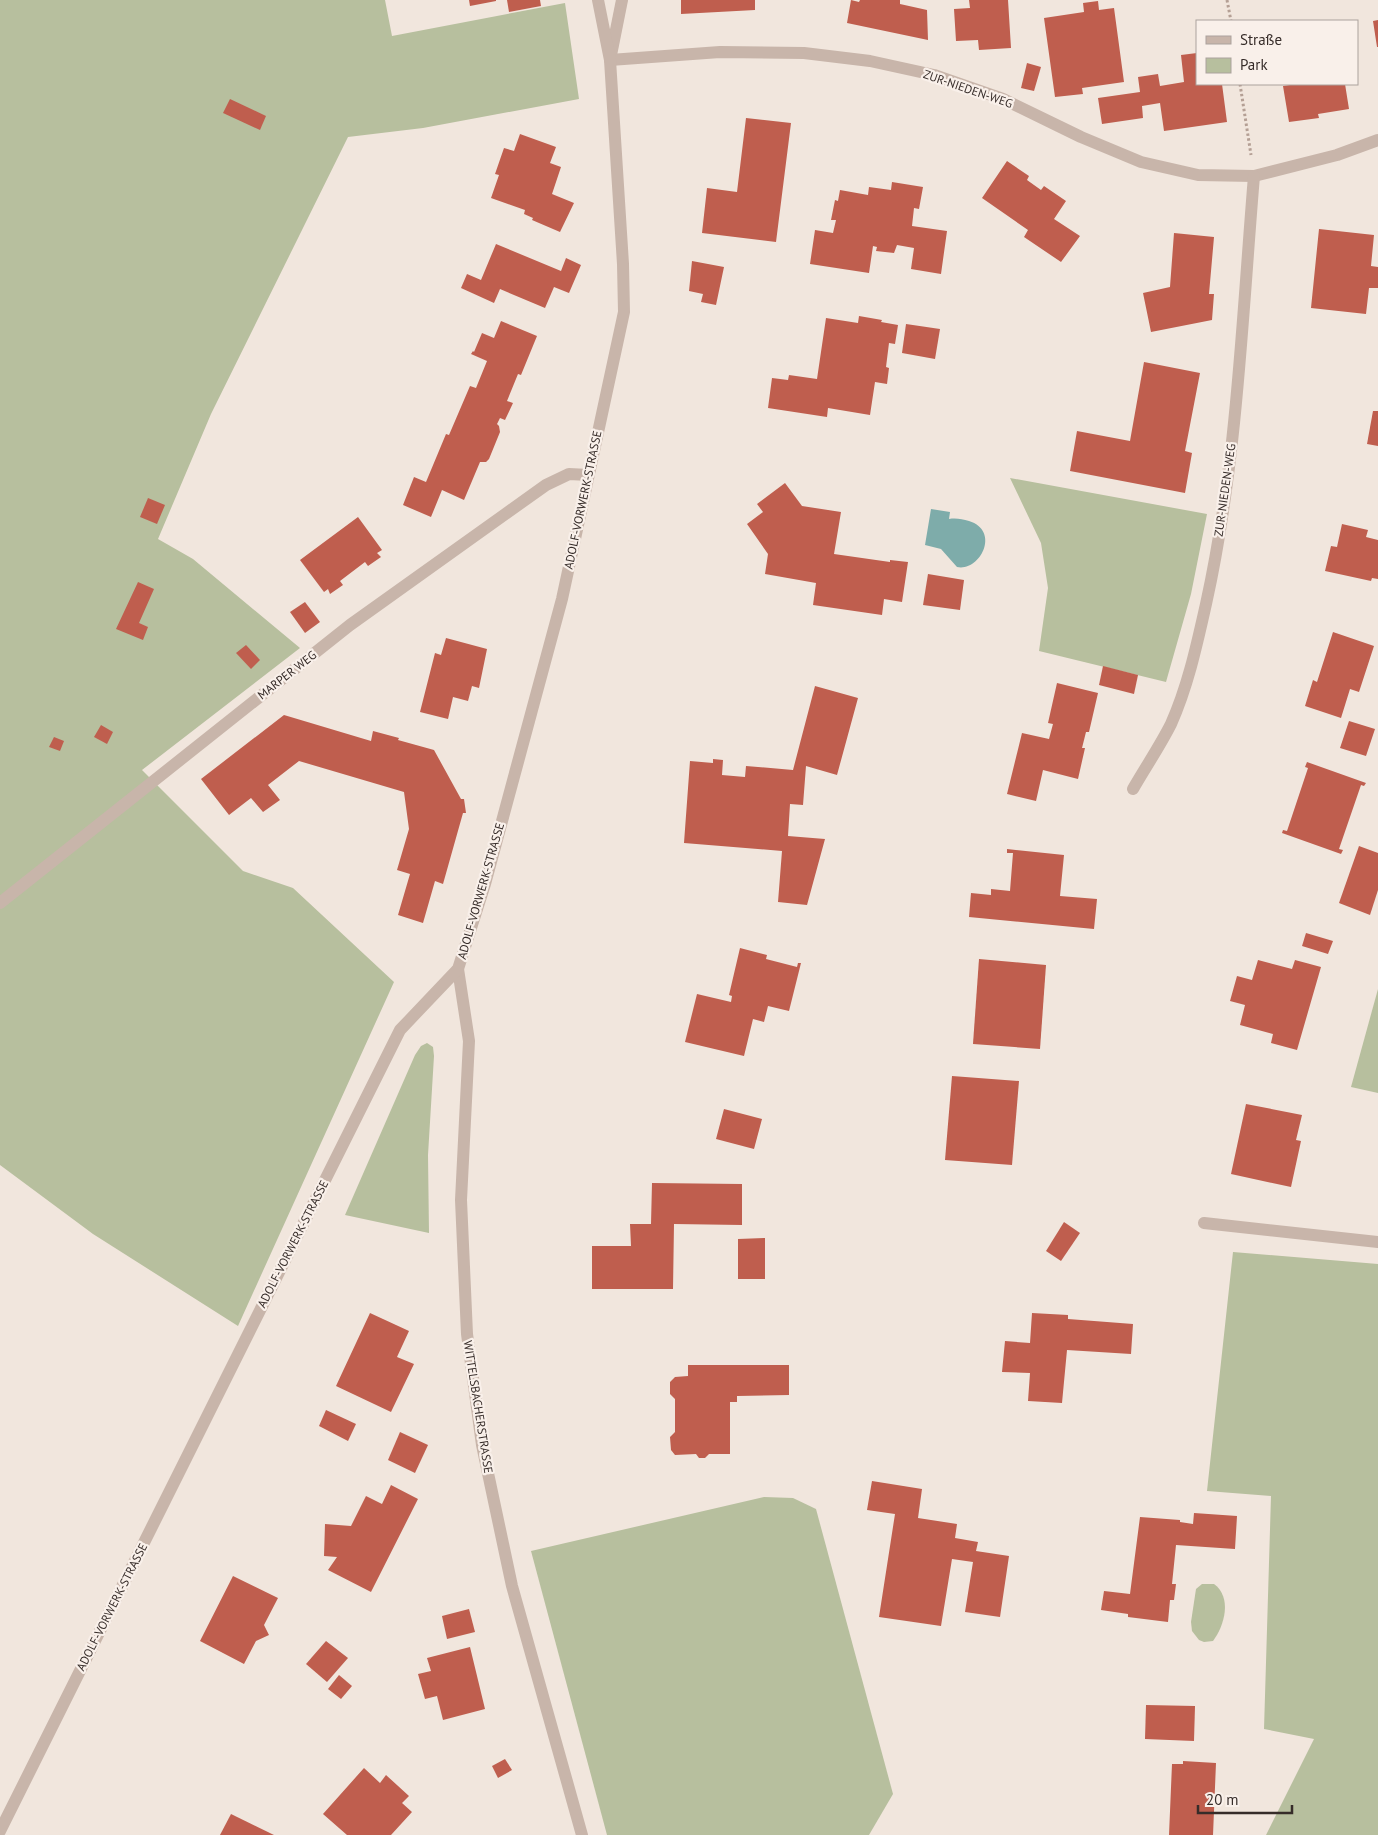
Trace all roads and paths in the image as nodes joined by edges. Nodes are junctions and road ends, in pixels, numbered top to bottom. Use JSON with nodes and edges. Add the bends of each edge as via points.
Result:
{"nodes":[{"id":1,"x":598,"y":0,"type":"edge"},
{"id":2,"x":622,"y":0,"type":"edge"},
{"id":3,"x":1227,"y":0,"type":"edge"},
{"id":4,"x":1230,"y":20,"type":"edge"},
{"id":5,"x":610,"y":60,"type":"junction"},
{"id":6,"x":1240,"y":85,"type":"edge"},
{"id":7,"x":1378,"y":140,"type":"edge"},
{"id":8,"x":1254,"y":176,"type":"junction"},
{"id":9,"x":588,"y":475,"type":"junction"},
{"id":10,"x":1133,"y":789,"type":"dead end"},
{"id":11,"x":0,"y":903,"type":"edge"},
{"id":12,"x":458,"y":969,"type":"junction"},
{"id":13,"x":1204,"y":1223,"type":"dead end"},
{"id":14,"x":1378,"y":1242,"type":"edge"},
{"id":15,"x":0,"y":1831,"type":"edge"},
{"id":16,"x":582,"y":1835,"type":"edge"}],
"edges":[{"from":1,"to":5,"type":"street","name":"ADOLF-VORWERK-STRASSE"},
{"from":2,"to":5,"type":"street"},
{"from":3,"to":4,"type":"path"},
{"from":5,"to":8,"type":"street","name":"ZUR-NIEDEN-WEG","via":[[720,52],[804,53],[870,61],[934,75],[1003,99],[1141,162],[1198,175]]},
{"from":5,"to":9,"type":"street","name":"ADOLF-VORWERK-STRASSE","via":[[624,312]]},
{"from":6,"to":8,"type":"path"},
{"from":7,"to":8,"type":"street","name":"ZUR-NIEDEN-WEG"},
{"from":8,"to":10,"type":"street","name":"ZUR-NIEDEN-WEG","via":[[1232,440],[1215,560],[1193,660],[1171,723]]},
{"from":9,"to":11,"type":"street","name":"MARPER WEG","via":[[568,474],[546,485],[350,625]]},
{"from":9,"to":12,"type":"street","name":"ADOLF-VORWERK-STRASSE","via":[[562,599],[485,884]]},
{"from":12,"to":15,"type":"street","name":"ADOLF-VORWERK-STRASSE","via":[[400,1030]]},
{"from":12,"to":16,"type":"street","name":"WITTELSBACHERSTRASSE","via":[[469,1041],[461,1200],[466,1334],[482,1445],[510,1577]]},
{"from":13,"to":14,"type":"street"}]}
